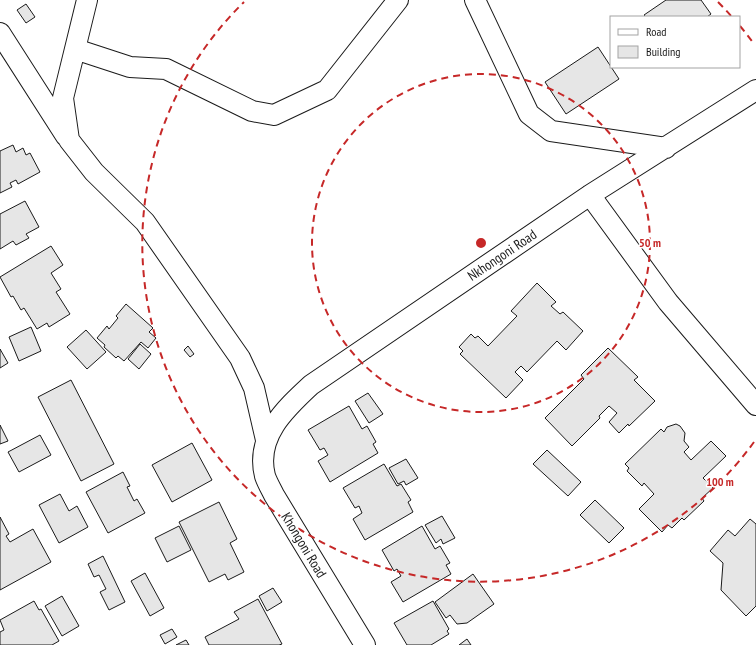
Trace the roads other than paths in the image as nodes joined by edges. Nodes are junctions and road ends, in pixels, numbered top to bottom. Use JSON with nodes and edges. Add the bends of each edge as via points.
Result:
{"nodes":[{"id":1,"x":87,"y":0,"type":"edge"},
{"id":2,"x":398,"y":0,"type":"edge"},
{"id":3,"x":475,"y":0,"type":"edge"},
{"id":4,"x":0,"y":33,"type":"edge"},
{"id":5,"x":75,"y":49,"type":"junction"},
{"id":6,"x":756,"y":90,"type":"edge"},
{"id":7,"x":69,"y":140,"type":"junction"},
{"id":8,"x":666,"y":148,"type":"junction"},
{"id":9,"x":590,"y":195,"type":"junction"},
{"id":10,"x":756,"y":405,"type":"edge"},
{"id":11,"x":266,"y":440,"type":"junction"},
{"id":12,"x":365,"y":645,"type":"edge"}],
"edges":[{"from":1,"to":5,"type":"street"},
{"from":2,"to":5,"type":"street","via":[[328,90],[274,115],[252,111],[166,69],[130,67]]},
{"from":3,"to":8,"type":"street","via":[[529,114],[551,131]]},
{"from":4,"to":7,"type":"street"},
{"from":5,"to":7,"type":"street","via":[[63,98]]},
{"from":6,"to":8,"type":"street","name":"Nkhongoni Road"},
{"from":7,"to":11,"type":"street","via":[[94,172],[145,222],[240,358],[254,388]]},
{"from":8,"to":9,"type":"street","name":"Nkhongoni Road"},
{"from":9,"to":10,"type":"street","via":[[668,302]]},
{"from":9,"to":11,"type":"street","name":"Nkhongoni Road","via":[[311,385],[278,419]]},
{"from":11,"to":12,"type":"street","name":"Khongoni Road","via":[[262,458],[265,476],[274,495]]}]}
